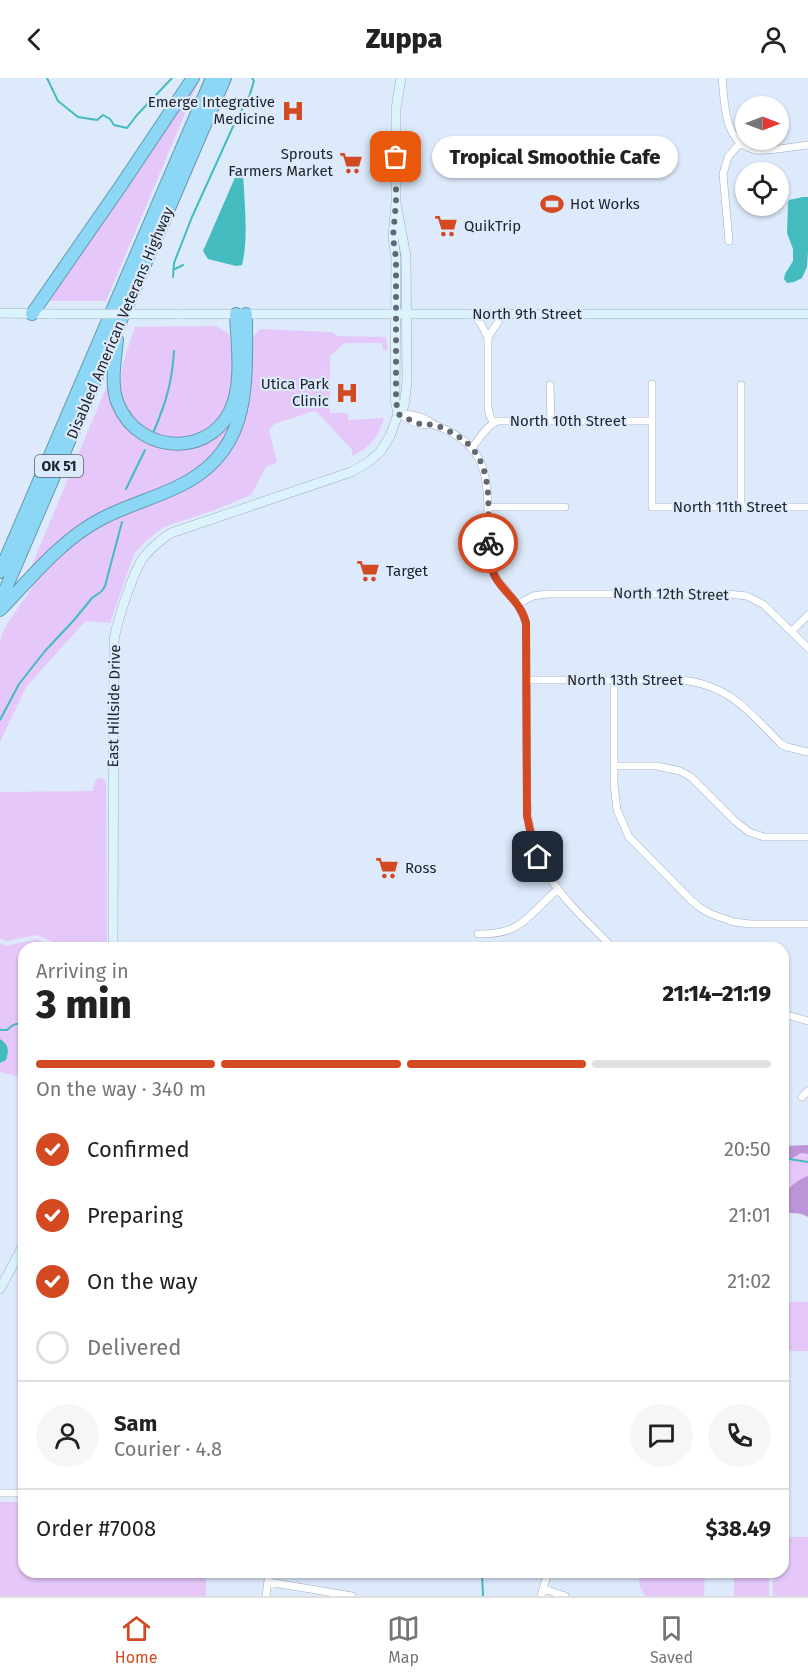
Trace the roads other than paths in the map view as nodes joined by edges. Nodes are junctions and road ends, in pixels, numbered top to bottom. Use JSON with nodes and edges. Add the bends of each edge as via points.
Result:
{"nodes":[{"id":1,"x":193,"y":78,"type":"edge"},
{"id":2,"x":212,"y":78,"type":"edge"},
{"id":3,"x":225,"y":78,"type":"edge"},
{"id":4,"x":401,"y":78,"type":"edge"},
{"id":5,"x":722,"y":78,"type":"edge"},
{"id":6,"x":735,"y":137,"type":"edge"},
{"id":7,"x":808,"y":145,"type":"edge"},
{"id":8,"x":789,"y":147,"type":"edge"},
{"id":9,"x":735,"y":149,"type":"edge"},
{"id":10,"x":396,"y":202,"type":"junction"},
{"id":11,"x":729,"y":241,"type":"dead end"},
{"id":12,"x":0,"y":313,"type":"edge"},
{"id":13,"x":32,"y":314,"type":"junction"},
{"id":14,"x":241,"y":314,"type":"junction"},
{"id":15,"x":396,"y":314,"type":"junction"},
{"id":16,"x":407,"y":314,"type":"junction"},
{"id":17,"x":473,"y":314,"type":"junction"},
{"id":18,"x":502,"y":314,"type":"junction"},
{"id":19,"x":808,"y":314,"type":"edge"},
{"id":20,"x":117,"y":330,"type":"junction"},
{"id":21,"x":488,"y":338,"type":"junction"},
{"id":22,"x":652,"y":384,"type":"dead end"},
{"id":23,"x":550,"y":385,"type":"dead end"},
{"id":24,"x":741,"y":385,"type":"dead end"},
{"id":25,"x":398,"y":414,"type":"junction"},
{"id":26,"x":551,"y":421,"type":"junction"},
{"id":27,"x":651,"y":421,"type":"junction"},
{"id":28,"x":493,"y":422,"type":"junction"},
{"id":29,"x":472,"y":448,"type":"junction"},
{"id":30,"x":488,"y":507,"type":"junction"},
{"id":31,"x":566,"y":507,"type":"dead end"},
{"id":32,"x":741,"y":507,"type":"junction"},
{"id":33,"x":808,"y":507,"type":"edge"},
{"id":34,"x":0,"y":571,"type":"edge"},
{"id":35,"x":0,"y":602,"type":"edge"},
{"id":36,"x":518,"y":604,"type":"junction"},
{"id":37,"x":0,"y":610,"type":"edge"},
{"id":38,"x":808,"y":615,"type":"edge"},
{"id":39,"x":792,"y":631,"type":"junction"},
{"id":40,"x":808,"y":648,"type":"edge"},
{"id":41,"x":526,"y":680,"type":"junction"},
{"id":42,"x":614,"y":680,"type":"junction"},
{"id":43,"x":808,"y":752,"type":"edge"},
{"id":44,"x":614,"y":766,"type":"junction"},
{"id":45,"x":808,"y":837,"type":"edge"},
{"id":46,"x":557,"y":890,"type":"junction"},
{"id":47,"x":808,"y":924,"type":"edge"},
{"id":48,"x":478,"y":934,"type":"dead end"},
{"id":49,"x":113,"y":942,"type":"edge"},
{"id":50,"x":607,"y":942,"type":"edge"},
{"id":51,"x":789,"y":1015,"type":"edge"},
{"id":52,"x":808,"y":1020,"type":"edge"},
{"id":53,"x":18,"y":1255,"type":"edge"},
{"id":54,"x":0,"y":1289,"type":"edge"},
{"id":55,"x":0,"y":1493,"type":"edge"},
{"id":56,"x":18,"y":1493,"type":"edge"},
{"id":57,"x":268,"y":1578,"type":"edge"},
{"id":58,"x":268,"y":1582,"type":"junction"},
{"id":59,"x":542,"y":1592,"type":"edge"},
{"id":60,"x":266,"y":1596,"type":"edge"},
{"id":61,"x":352,"y":1596,"type":"edge"},
{"id":62,"x":566,"y":1596,"type":"edge"}],
"edges":[{"from":1,"to":13,"type":"highway"},
{"from":2,"to":34,"type":"highway","name":"Disabled American Veterans Highway","number":"OK 51"},
{"from":3,"to":20,"type":"highway","name":"Disabled American Veterans Highway","number":"OK 51"},
{"from":4,"to":10,"type":"street","name":"East Hillside Drive","via":[[396,109]]},
{"from":5,"to":6,"type":"street","via":[[726,115]]},
{"from":7,"to":8,"type":"street"},
{"from":9,"to":11,"type":"street","via":[[723,174]]},
{"from":10,"to":15,"type":"street","name":"East Hillside Drive"},
{"from":10,"to":16,"type":"street","name":"East Hillside Drive","via":[[406,256]]},
{"from":12,"to":13,"type":"street"},
{"from":13,"to":14,"type":"street","name":"North 9th Street","bridge":true},
{"from":14,"to":15,"type":"street","name":"North 9th Street"},
{"from":14,"to":20,"type":"highway","via":[[234,402],[213,432],[182,444],[146,436],[125,416],[114,385]]},
{"from":14,"to":37,"type":"highway","via":[[246,381],[243,405],[236,428],[220,454],[188,482],[89,526],[42,565]]},
{"from":15,"to":16,"type":"street","name":"North 9th Street"},
{"from":15,"to":25,"type":"street","name":"East Hillside Drive"},
{"from":16,"to":17,"type":"street","name":"North 9th Street"},
{"from":16,"to":25,"type":"street","name":"East Hillside Drive","via":[[407,382],[404,406]]},
{"from":17,"to":18,"type":"street","name":"North 9th Street"},
{"from":17,"to":21,"type":"street"},
{"from":18,"to":19,"type":"street","name":"North 9th Street"},
{"from":18,"to":21,"type":"street"},
{"from":20,"to":35,"type":"highway","name":"Disabled American Veterans Highway","number":"OK 51"},
{"from":21,"to":28,"type":"street","via":[[488,407]]},
{"from":22,"to":27,"type":"street"},
{"from":23,"to":26,"type":"street"},
{"from":24,"to":32,"type":"street"},
{"from":25,"to":29,"type":"street","via":[[428,420]]},
{"from":25,"to":49,"type":"street","name":"East Hillside Drive","via":[[380,452],[359,468],[179,530],[160,540],[141,563],[114,642]]},
{"from":26,"to":27,"type":"street","name":"North 10th Street"},
{"from":26,"to":28,"type":"street","name":"North 10th Street"},
{"from":27,"to":32,"type":"street","name":"North 11th Street","via":[[652,507]]},
{"from":28,"to":29,"type":"street","name":"North 10th Street"},
{"from":29,"to":30,"type":"street","via":[[485,472]]},
{"from":30,"to":31,"type":"street"},
{"from":30,"to":36,"type":"street","via":[[489,561],[499,583]]},
{"from":32,"to":33,"type":"street","name":"North 11th Street"},
{"from":36,"to":39,"type":"street","name":"North 12th Street","via":[[547,594],[728,594],[758,601]]},
{"from":36,"to":41,"type":"street","via":[[526,623]]},
{"from":38,"to":39,"type":"street"},
{"from":39,"to":40,"type":"street","name":"North 12th Street"},
{"from":41,"to":42,"type":"street","name":"North 13th Street"},
{"from":41,"to":46,"type":"street","via":[[528,823],[538,857]]},
{"from":42,"to":43,"type":"street","name":"North 13th Street","via":[[679,680],[708,685],[741,704],[781,744]]},
{"from":42,"to":44,"type":"street"},
{"from":44,"to":45,"type":"street","via":[[657,766],[680,771],[749,832],[764,837]]},
{"from":44,"to":47,"type":"street","via":[[622,825],[636,845],[691,900],[728,921]]},
{"from":46,"to":48,"type":"street","via":[[514,928]]},
{"from":46,"to":50,"type":"street"},
{"from":51,"to":52,"type":"street"},
{"from":53,"to":54,"type":"street"},
{"from":55,"to":56,"type":"street"},
{"from":57,"to":58,"type":"street"},
{"from":58,"to":60,"type":"street"},
{"from":58,"to":61,"type":"street"},
{"from":59,"to":62,"type":"street"}]}
